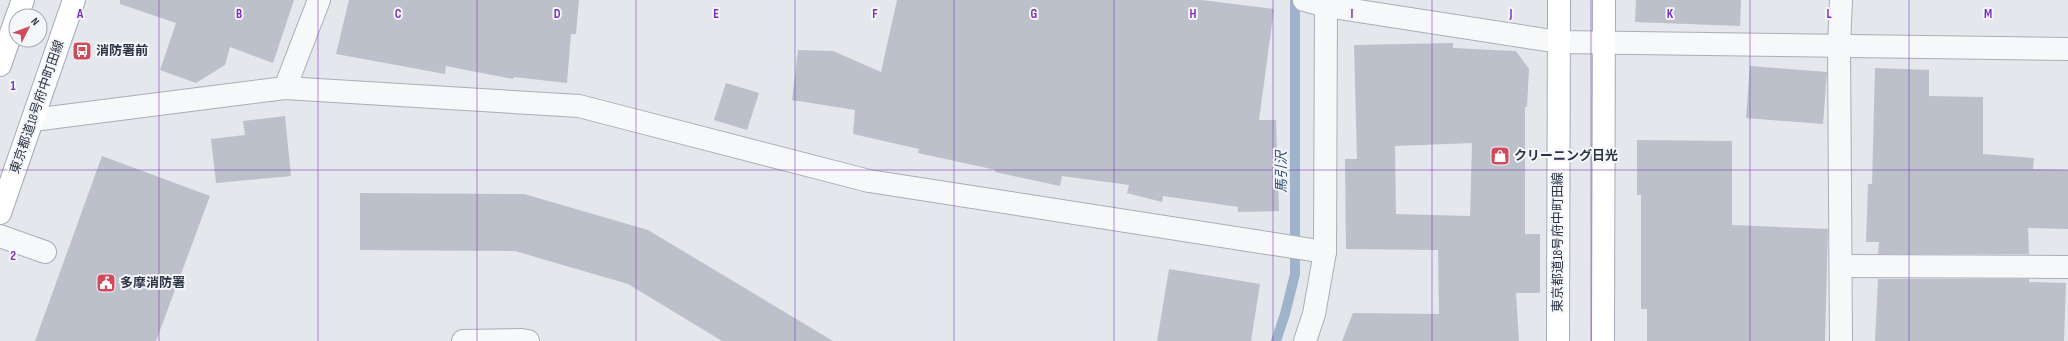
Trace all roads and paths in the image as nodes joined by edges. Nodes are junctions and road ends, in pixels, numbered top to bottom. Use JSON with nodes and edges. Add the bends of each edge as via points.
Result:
{"nodes":[{"id":1,"x":74,"y":0,"type":"edge"},
{"id":2,"x":319,"y":0,"type":"edge"},
{"id":3,"x":1559,"y":0,"type":"edge"},
{"id":4,"x":1604,"y":0,"type":"edge"},
{"id":5,"x":1841,"y":0,"type":"edge"},
{"id":6,"x":1318,"y":2,"type":"edge"},
{"id":7,"x":8,"y":42,"type":"edge"},
{"id":8,"x":1559,"y":42,"type":"junction"},
{"id":9,"x":1604,"y":43,"type":"junction"},
{"id":10,"x":1839,"y":47,"type":"junction"},
{"id":11,"x":2068,"y":50,"type":"edge"},
{"id":12,"x":0,"y":65,"type":"edge"},
{"id":13,"x":285,"y":88,"type":"junction"},
{"id":14,"x":32,"y":120,"type":"junction"},
{"id":15,"x":0,"y":213,"type":"edge"},
{"id":16,"x":0,"y":236,"type":"edge"},
{"id":17,"x":1319,"y":251,"type":"junction"},
{"id":18,"x":45,"y":252,"type":"dead end"},
{"id":19,"x":1841,"y":266,"type":"junction"},
{"id":20,"x":2068,"y":267,"type":"edge"},
{"id":21,"x":462,"y":341,"type":"edge"},
{"id":22,"x":528,"y":341,"type":"edge"},
{"id":23,"x":1305,"y":341,"type":"edge"},
{"id":24,"x":1558,"y":341,"type":"edge"},
{"id":25,"x":1603,"y":341,"type":"edge"},
{"id":26,"x":1841,"y":341,"type":"edge"}],
"edges":[{"from":1,"to":14,"type":"main road","name":"東京都道18号府中町田線"},
{"from":2,"to":13,"type":"street"},
{"from":3,"to":8,"type":"main road","name":"東京都道18号府中町田線"},
{"from":4,"to":9,"type":"main road"},
{"from":5,"to":10,"type":"street"},
{"from":6,"to":8,"type":"street"},
{"from":6,"to":17,"type":"street"},
{"from":7,"to":12,"type":"main road"},
{"from":8,"to":9,"type":"street"},
{"from":8,"to":24,"type":"main road","name":"東京都道18号府中町田線"},
{"from":9,"to":10,"type":"street"},
{"from":9,"to":25,"type":"main road"},
{"from":10,"to":11,"type":"street"},
{"from":10,"to":19,"type":"street"},
{"from":13,"to":14,"type":"street"},
{"from":13,"to":17,"type":"street","via":[[579,106],[868,181]]},
{"from":14,"to":15,"type":"main road","name":"東京都道18号府中町田線"},
{"from":16,"to":18,"type":"street"},
{"from":17,"to":23,"type":"street","via":[[1314,314]]},
{"from":19,"to":20,"type":"street"},
{"from":19,"to":26,"type":"street"},
{"from":21,"to":22,"type":"street"}]}
